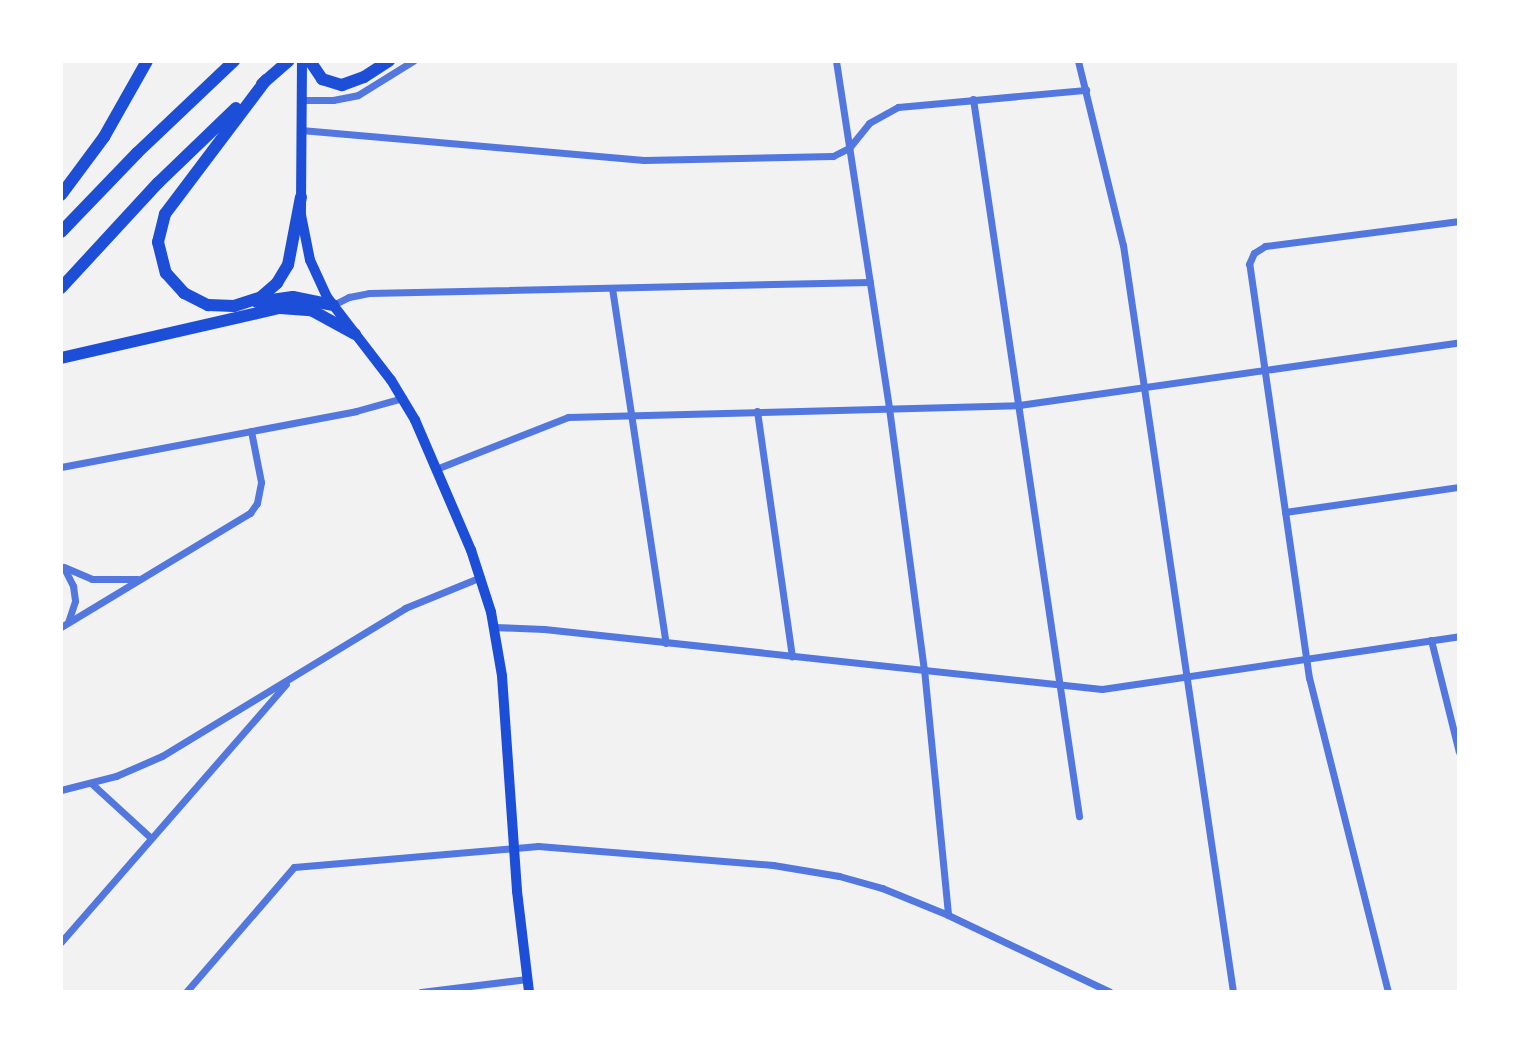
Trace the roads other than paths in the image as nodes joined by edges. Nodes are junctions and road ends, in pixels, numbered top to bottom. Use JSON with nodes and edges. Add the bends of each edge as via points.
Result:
{"nodes":[{"id":1,"x":147,"y":61,"type":"edge"},
{"id":2,"x":234,"y":61,"type":"edge"},
{"id":3,"x":288,"y":61,"type":"edge"},
{"id":4,"x":302,"y":61,"type":"edge"},
{"id":5,"x":310,"y":61,"type":"edge"},
{"id":6,"x":389,"y":61,"type":"edge"},
{"id":7,"x":413,"y":61,"type":"edge"},
{"id":8,"x":836,"y":61,"type":"edge"},
{"id":9,"x":1078,"y":61,"type":"edge"},
{"id":10,"x":266,"y":80,"type":"junction"},
{"id":11,"x":1086,"y":90,"type":"junction"},
{"id":12,"x":973,"y":99,"type":"junction"},
{"id":13,"x":302,"y":100,"type":"junction"},
{"id":14,"x":301,"y":130,"type":"junction"},
{"id":15,"x":849,"y":148,"type":"junction"},
{"id":16,"x":61,"y":195,"type":"edge"},
{"id":17,"x":301,"y":197,"type":"junction"},
{"id":18,"x":1459,"y":221,"type":"edge"},
{"id":19,"x":61,"y":232,"type":"edge"},
{"id":20,"x":870,"y":282,"type":"junction"},
{"id":21,"x":61,"y":288,"type":"edge"},
{"id":22,"x":612,"y":288,"type":"junction"},
{"id":23,"x":241,"y":305,"type":"junction"},
{"id":24,"x":333,"y":305,"type":"junction"},
{"id":25,"x":355,"y":334,"type":"junction"},
{"id":26,"x":1459,"y":342,"type":"edge"},
{"id":27,"x":61,"y":358,"type":"edge"},
{"id":28,"x":1264,"y":371,"type":"junction"},
{"id":29,"x":1144,"y":387,"type":"junction"},
{"id":30,"x":403,"y":398,"type":"junction"},
{"id":31,"x":1018,"y":405,"type":"junction"},
{"id":32,"x":889,"y":408,"type":"junction"},
{"id":33,"x":757,"y":411,"type":"junction"},
{"id":34,"x":631,"y":415,"type":"junction"},
{"id":35,"x":251,"y":431,"type":"junction"},
{"id":36,"x":61,"y":467,"type":"edge"},
{"id":37,"x":436,"y":469,"type":"junction"},
{"id":38,"x":1459,"y":487,"type":"edge"},
{"id":39,"x":1285,"y":512,"type":"junction"},
{"id":40,"x":63,"y":565,"type":"edge"},
{"id":41,"x":148,"y":576,"type":"junction"},
{"id":42,"x":481,"y":577,"type":"junction"},
{"id":43,"x":64,"y":625,"type":"edge"},
{"id":44,"x":495,"y":627,"type":"junction"},
{"id":45,"x":1459,"y":636,"type":"edge"},
{"id":46,"x":1431,"y":640,"type":"junction"},
{"id":47,"x":666,"y":643,"type":"junction"},
{"id":48,"x":792,"y":657,"type":"junction"},
{"id":49,"x":1306,"y":659,"type":"junction"},
{"id":50,"x":924,"y":669,"type":"junction"},
{"id":51,"x":1186,"y":676,"type":"junction"},
{"id":52,"x":291,"y":679,"type":"junction"},
{"id":53,"x":1059,"y":685,"type":"junction"},
{"id":54,"x":1459,"y":752,"type":"edge"},
{"id":55,"x":91,"y":783,"type":"junction"},
{"id":56,"x":61,"y":790,"type":"edge"},
{"id":57,"x":1079,"y":816,"type":"dead end"},
{"id":58,"x":151,"y":838,"type":"junction"},
{"id":59,"x":515,"y":848,"type":"junction"},
{"id":60,"x":948,"y":915,"type":"junction"},
{"id":61,"x":61,"y":942,"type":"edge"},
{"id":62,"x":527,"y":979,"type":"junction"},
{"id":63,"x":186,"y":992,"type":"edge"},
{"id":64,"x":421,"y":992,"type":"edge"},
{"id":65,"x":529,"y":992,"type":"edge"},
{"id":66,"x":1110,"y":992,"type":"edge"},
{"id":67,"x":1233,"y":992,"type":"edge"},
{"id":68,"x":1388,"y":992,"type":"edge"}],
"edges":[{"from":1,"to":16,"type":"highway","via":[[104,138]]},
{"from":2,"to":19,"type":"highway"},
{"from":3,"to":10,"type":"highway"},
{"from":4,"to":13,"type":"main road"},
{"from":5,"to":6,"type":"highway","via":[[322,79],[342,85]]},
{"from":7,"to":13,"type":"street","via":[[358,95]]},
{"from":8,"to":15,"type":"street"},
{"from":9,"to":11,"type":"street"},
{"from":10,"to":21,"type":"highway","via":[[165,176]]},
{"from":10,"to":23,"type":"highway","via":[[175,199],[158,235],[163,267],[184,293],[208,305]]},
{"from":11,"to":12,"type":"street"},
{"from":11,"to":29,"type":"street","via":[[1123,245]]},
{"from":12,"to":15,"type":"street","via":[[898,107],[862,128]]},
{"from":12,"to":31,"type":"street"},
{"from":13,"to":14,"type":"main road"},
{"from":14,"to":15,"type":"street","via":[[644,160],[833,156]]},
{"from":14,"to":17,"type":"main road"},
{"from":15,"to":20,"type":"street"},
{"from":17,"to":23,"type":"highway","via":[[285,272],[267,293]]},
{"from":17,"to":24,"type":"main road","via":[[310,260]]},
{"from":18,"to":28,"type":"street","via":[[1265,246],[1254,253],[1249,270]]},
{"from":20,"to":22,"type":"street"},
{"from":20,"to":32,"type":"street"},
{"from":22,"to":24,"type":"street","via":[[369,293]]},
{"from":22,"to":34,"type":"street"},
{"from":23,"to":24,"type":"highway","via":[[293,297]]},
{"from":24,"to":25,"type":"main road"},
{"from":25,"to":27,"type":"highway","via":[[311,310],[281,308]]},
{"from":25,"to":30,"type":"main road"},
{"from":26,"to":28,"type":"street"},
{"from":28,"to":29,"type":"street"},
{"from":28,"to":39,"type":"street"},
{"from":29,"to":31,"type":"street"},
{"from":29,"to":51,"type":"street"},
{"from":30,"to":35,"type":"street"},
{"from":30,"to":37,"type":"main road"},
{"from":31,"to":32,"type":"street"},
{"from":31,"to":53,"type":"street"},
{"from":32,"to":33,"type":"street"},
{"from":32,"to":50,"type":"street"},
{"from":33,"to":34,"type":"street"},
{"from":33,"to":48,"type":"street"},
{"from":34,"to":37,"type":"street","via":[[554,420]]},
{"from":34,"to":47,"type":"street"},
{"from":35,"to":36,"type":"street"},
{"from":35,"to":41,"type":"street","via":[[261,482],[253,509]]},
{"from":37,"to":42,"type":"main road"},
{"from":38,"to":39,"type":"street"},
{"from":39,"to":49,"type":"street"},
{"from":40,"to":41,"type":"street","via":[[101,580]]},
{"from":40,"to":43,"type":"street","via":[[75,601]]},
{"from":41,"to":43,"type":"street"},
{"from":42,"to":44,"type":"main road"},
{"from":42,"to":52,"type":"street","via":[[405,608]]},
{"from":44,"to":47,"type":"street"},
{"from":44,"to":59,"type":"main road"},
{"from":45,"to":46,"type":"street"},
{"from":46,"to":49,"type":"street"},
{"from":46,"to":54,"type":"street"},
{"from":47,"to":48,"type":"street"},
{"from":48,"to":50,"type":"street"},
{"from":49,"to":51,"type":"street"},
{"from":49,"to":68,"type":"street"},
{"from":50,"to":53,"type":"street"},
{"from":50,"to":60,"type":"street"},
{"from":51,"to":53,"type":"street","via":[[1106,689]]},
{"from":51,"to":67,"type":"street"},
{"from":52,"to":55,"type":"street","via":[[162,756]]},
{"from":52,"to":58,"type":"street"},
{"from":53,"to":57,"type":"street"},
{"from":55,"to":56,"type":"street"},
{"from":55,"to":58,"type":"street"},
{"from":58,"to":61,"type":"street"},
{"from":59,"to":60,"type":"street","via":[[538,846],[773,865],[882,888]]},
{"from":59,"to":62,"type":"main road"},
{"from":59,"to":63,"type":"street","via":[[294,867]]},
{"from":60,"to":66,"type":"street"},
{"from":62,"to":64,"type":"street"},
{"from":62,"to":65,"type":"main road"}]}
